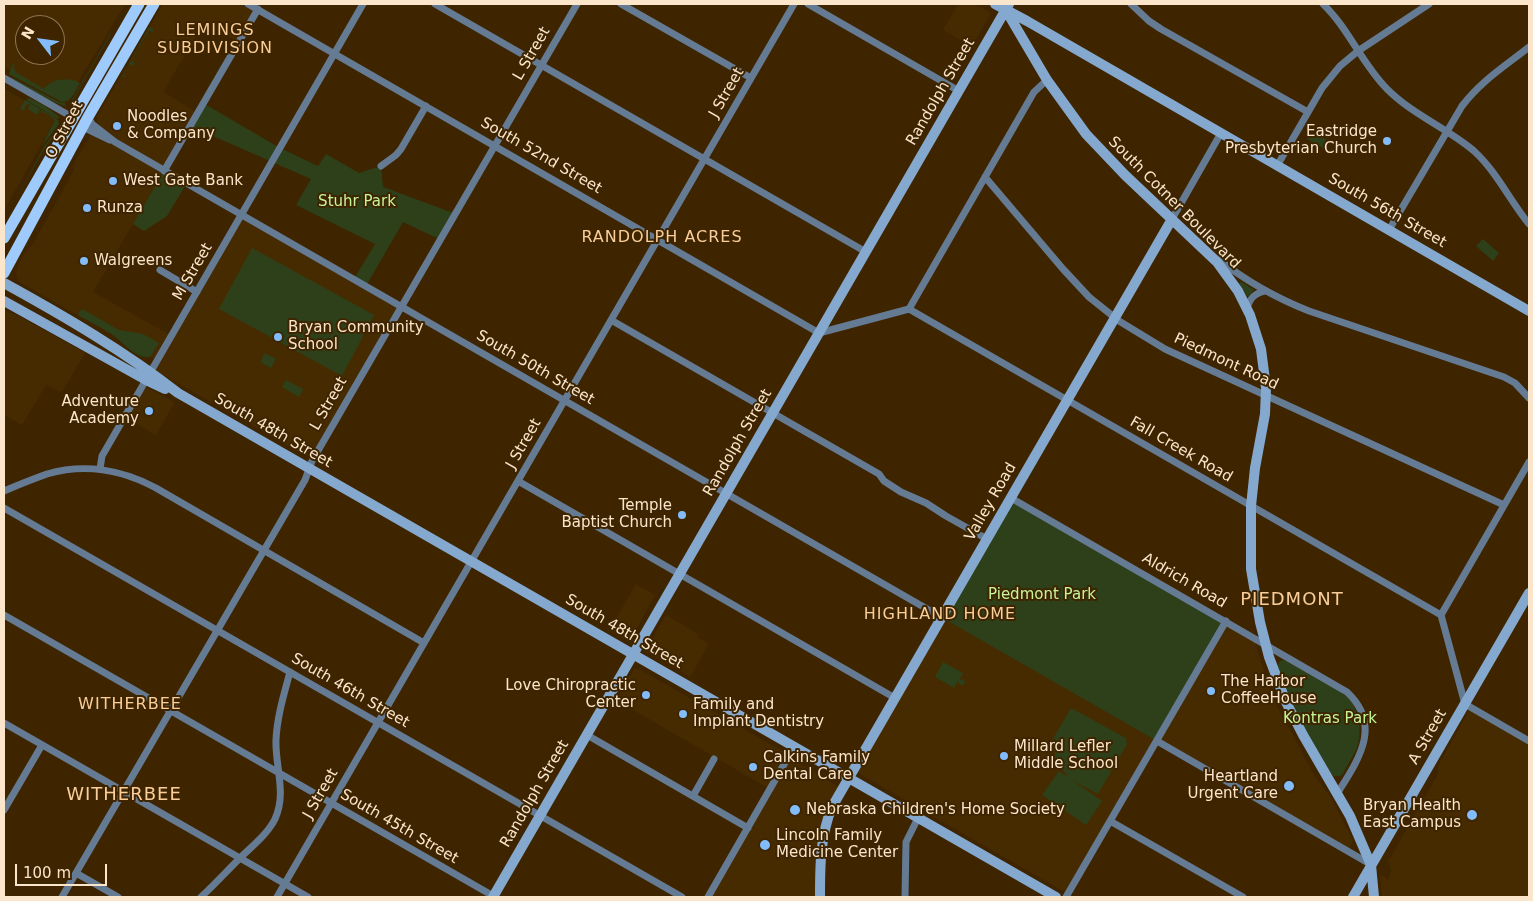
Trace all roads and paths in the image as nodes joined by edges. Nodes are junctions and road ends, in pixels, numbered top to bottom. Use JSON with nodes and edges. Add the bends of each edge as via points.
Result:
{"nodes":[{"id":1,"x":139,"y":4,"type":"edge"},
{"id":2,"x":154,"y":4,"type":"edge"},
{"id":3,"x":248,"y":4,"type":"edge"},
{"id":4,"x":363,"y":4,"type":"edge"},
{"id":5,"x":435,"y":4,"type":"edge"},
{"id":6,"x":577,"y":4,"type":"edge"},
{"id":7,"x":621,"y":4,"type":"edge"},
{"id":8,"x":794,"y":4,"type":"edge"},
{"id":9,"x":808,"y":4,"type":"edge"},
{"id":10,"x":995,"y":4,"type":"edge"},
{"id":11,"x":1131,"y":4,"type":"edge"},
{"id":12,"x":1323,"y":4,"type":"edge"},
{"id":13,"x":1429,"y":4,"type":"edge"},
{"id":14,"x":1005,"y":6,"type":"edge"},
{"id":15,"x":258,"y":9,"type":"junction"},
{"id":16,"x":1529,"y":47,"type":"edge"},
{"id":17,"x":1358,"y":51,"type":"junction"},
{"id":18,"x":110,"y":52,"type":"junction"},
{"id":19,"x":334,"y":53,"type":"junction"},
{"id":20,"x":542,"y":65,"type":"junction"},
{"id":21,"x":4,"y":78,"type":"edge"},
{"id":22,"x":751,"y":78,"type":"junction"},
{"id":23,"x":1046,"y":80,"type":"junction"},
{"id":24,"x":959,"y":91,"type":"junction"},
{"id":25,"x":426,"y":106,"type":"junction"},
{"id":26,"x":1308,"y":112,"type":"junction"},
{"id":27,"x":72,"y":117,"type":"junction"},
{"id":28,"x":86,"y":122,"type":"junction"},
{"id":29,"x":1446,"y":132,"type":"junction"},
{"id":30,"x":1222,"y":133,"type":"junction"},
{"id":31,"x":115,"y":142,"type":"junction"},
{"id":32,"x":495,"y":146,"type":"junction"},
{"id":33,"x":704,"y":159,"type":"junction"},
{"id":34,"x":381,"y":166,"type":"dead end"},
{"id":35,"x":1277,"y":166,"type":"junction"},
{"id":36,"x":164,"y":171,"type":"junction"},
{"id":37,"x":985,"y":177,"type":"junction"},
{"id":38,"x":47,"y":195,"type":"junction"},
{"id":39,"x":242,"y":215,"type":"junction"},
{"id":40,"x":1172,"y":219,"type":"junction"},
{"id":41,"x":1529,"y":224,"type":"edge"},
{"id":42,"x":1389,"y":230,"type":"junction"},
{"id":43,"x":4,"y":238,"type":"edge"},
{"id":44,"x":658,"y":240,"type":"junction"},
{"id":45,"x":866,"y":252,"type":"junction"},
{"id":46,"x":1209,"y":254,"type":"junction"},
{"id":47,"x":160,"y":270,"type":"dead end"},
{"id":48,"x":4,"y":272,"type":"edge"},
{"id":49,"x":4,"y":283,"type":"edge"},
{"id":50,"x":1266,"y":291,"type":"junction"},
{"id":51,"x":197,"y":292,"type":"junction"},
{"id":52,"x":4,"y":301,"type":"edge"},
{"id":53,"x":402,"y":307,"type":"junction"},
{"id":54,"x":1247,"y":308,"type":"junction"},
{"id":55,"x":909,"y":309,"type":"junction"},
{"id":56,"x":1529,"y":311,"type":"edge"},
{"id":57,"x":1114,"y":318,"type":"junction"},
{"id":58,"x":611,"y":320,"type":"junction"},
{"id":59,"x":819,"y":332,"type":"junction"},
{"id":60,"x":148,"y":376,"type":"junction"},
{"id":61,"x":1266,"y":396,"type":"junction"},
{"id":62,"x":1529,"y":398,"type":"edge"},
{"id":63,"x":565,"y":400,"type":"junction"},
{"id":64,"x":1067,"y":400,"type":"junction"},
{"id":65,"x":773,"y":413,"type":"junction"},
{"id":66,"x":1529,"y":462,"type":"edge"},
{"id":67,"x":309,"y":468,"type":"junction"},
{"id":68,"x":100,"y":469,"type":"junction"},
{"id":69,"x":518,"y":481,"type":"junction"},
{"id":70,"x":4,"y":491,"type":"edge"},
{"id":71,"x":726,"y":493,"type":"junction"},
{"id":72,"x":1011,"y":498,"type":"junction"},
{"id":73,"x":1504,"y":505,"type":"junction"},
{"id":74,"x":1251,"y":506,"type":"junction"},
{"id":75,"x":4,"y":508,"type":"edge"},
{"id":76,"x":987,"y":539,"type":"junction"},
{"id":77,"x":264,"y":550,"type":"junction"},
{"id":78,"x":471,"y":561,"type":"junction"},
{"id":79,"x":680,"y":574,"type":"junction"},
{"id":80,"x":1529,"y":593,"type":"edge"},
{"id":81,"x":1441,"y":615,"type":"junction"},
{"id":82,"x":6,"y":616,"type":"edge"},
{"id":83,"x":941,"y":617,"type":"junction"},
{"id":84,"x":1226,"y":621,"type":"junction"},
{"id":85,"x":4,"y":625,"type":"edge"},
{"id":86,"x":217,"y":631,"type":"junction"},
{"id":87,"x":424,"y":643,"type":"junction"},
{"id":88,"x":1265,"y":644,"type":"junction"},
{"id":89,"x":633,"y":655,"type":"junction"},
{"id":90,"x":290,"y":672,"type":"junction"},
{"id":91,"x":895,"y":698,"type":"junction"},
{"id":92,"x":1465,"y":704,"type":"junction"},
{"id":93,"x":170,"y":711,"type":"junction"},
{"id":94,"x":4,"y":723,"type":"edge"},
{"id":95,"x":378,"y":723,"type":"junction"},
{"id":96,"x":587,"y":735,"type":"junction"},
{"id":97,"x":1157,"y":740,"type":"junction"},
{"id":98,"x":1529,"y":741,"type":"edge"},
{"id":99,"x":42,"y":745,"type":"junction"},
{"id":100,"x":794,"y":747,"type":"junction"},
{"id":101,"x":714,"y":759,"type":"dead end"},
{"id":102,"x":278,"y":773,"type":"junction"},
{"id":103,"x":848,"y":778,"type":"junction"},
{"id":104,"x":124,"y":792,"type":"junction"},
{"id":105,"x":1337,"y":794,"type":"junction"},
{"id":106,"x":693,"y":796,"type":"junction"},
{"id":107,"x":331,"y":804,"type":"junction"},
{"id":108,"x":4,"y":810,"type":"edge"},
{"id":109,"x":540,"y":816,"type":"junction"},
{"id":110,"x":918,"y":818,"type":"junction"},
{"id":111,"x":1110,"y":821,"type":"junction"},
{"id":112,"x":748,"y":828,"type":"junction"},
{"id":113,"x":240,"y":859,"type":"junction"},
{"id":114,"x":1371,"y":865,"type":"junction"},
{"id":115,"x":76,"y":873,"type":"junction"},
{"id":116,"x":285,"y":884,"type":"junction"},
{"id":117,"x":62,"y":897,"type":"edge"},
{"id":118,"x":118,"y":897,"type":"edge"},
{"id":119,"x":201,"y":897,"type":"edge"},
{"id":120,"x":277,"y":897,"type":"edge"},
{"id":121,"x":308,"y":897,"type":"edge"},
{"id":122,"x":494,"y":897,"type":"edge"},
{"id":123,"x":682,"y":897,"type":"edge"},
{"id":124,"x":708,"y":897,"type":"edge"},
{"id":125,"x":820,"y":897,"type":"edge"},
{"id":126,"x":905,"y":897,"type":"edge"},
{"id":127,"x":1056,"y":897,"type":"edge"},
{"id":128,"x":1066,"y":897,"type":"edge"},
{"id":129,"x":1243,"y":897,"type":"edge"},
{"id":130,"x":1353,"y":897,"type":"edge"},
{"id":131,"x":1374,"y":897,"type":"edge"}],
"edges":[{"from":1,"to":18,"type":"main road","name":"O Street"},
{"from":2,"to":28,"type":"main road","name":"O Street"},
{"from":3,"to":15,"type":"street","name":"South 52nd Street"},
{"from":4,"to":19,"type":"street","name":"M Street"},
{"from":5,"to":20,"type":"street"},
{"from":6,"to":20,"type":"street","name":"L Street"},
{"from":7,"to":22,"type":"street"},
{"from":8,"to":22,"type":"street","name":"J Street"},
{"from":9,"to":24,"type":"street"},
{"from":10,"to":14,"type":"main road","name":"South 56th Street"},
{"from":11,"to":26,"type":"street","via":[[1161,29]]},
{"from":12,"to":17,"type":"street"},
{"from":13,"to":17,"type":"street"},
{"from":14,"to":23,"type":"main road","name":"South Cotner Boulevard"},
{"from":14,"to":24,"type":"main road","name":"Randolph Street"},
{"from":14,"to":30,"type":"main road","name":"South 56th Street"},
{"from":15,"to":19,"type":"street","name":"South 52nd Street"},
{"from":15,"to":36,"type":"street"},
{"from":16,"to":29,"type":"street","via":[[1474,92]]},
{"from":17,"to":26,"type":"street","via":[[1330,78]]},
{"from":17,"to":29,"type":"street","via":[[1376,77],[1397,98]]},
{"from":18,"to":27,"type":"main road","name":"O Street"},
{"from":18,"to":28,"type":"main road","via":[[103,74],[82,112],[81,120]]},
{"from":19,"to":25,"type":"street","name":"South 52nd Street"},
{"from":19,"to":39,"type":"street","name":"M Street"},
{"from":20,"to":32,"type":"street","name":"L Street"},
{"from":20,"to":33,"type":"street"},
{"from":21,"to":27,"type":"street"},
{"from":22,"to":33,"type":"street","name":"J Street"},
{"from":23,"to":37,"type":"street","via":[[1034,92]]},
{"from":23,"to":40,"type":"main road","name":"South Cotner Boulevard","via":[[1105,155]]},
{"from":24,"to":45,"type":"main road","name":"Randolph Street"},
{"from":25,"to":32,"type":"street","name":"South 52nd Street"},
{"from":25,"to":34,"type":"street","via":[[401,149]]},
{"from":26,"to":35,"type":"street"},
{"from":27,"to":38,"type":"main road","via":[[73,130],[50,177]]},
{"from":27,"to":43,"type":"main road","name":"O Street"},
{"from":28,"to":31,"type":"street","name":"South 50th Street"},
{"from":28,"to":31,"type":"street","name":"South 50th Street","via":[[102,138]]},
{"from":28,"to":38,"type":"main road","name":"O Street"},
{"from":29,"to":41,"type":"street","via":[[1487,164]]},
{"from":29,"to":42,"type":"street"},
{"from":30,"to":35,"type":"main road","name":"South 56th Street"},
{"from":30,"to":40,"type":"street","name":"Valley Road"},
{"from":31,"to":36,"type":"street","name":"South 50th Street"},
{"from":32,"to":44,"type":"street","name":"South 52nd Street"},
{"from":32,"to":53,"type":"street","name":"L Street"},
{"from":33,"to":44,"type":"street","name":"J Street"},
{"from":33,"to":45,"type":"street"},
{"from":35,"to":42,"type":"main road","name":"South 56th Street"},
{"from":36,"to":39,"type":"street","name":"South 50th Street"},
{"from":37,"to":55,"type":"street"},
{"from":37,"to":57,"type":"street","name":"Piedmont Road","via":[[1075,282]]},
{"from":38,"to":48,"type":"main road","name":"O Street"},
{"from":39,"to":51,"type":"street","name":"M Street"},
{"from":39,"to":53,"type":"street","name":"South 50th Street"},
{"from":40,"to":46,"type":"main road","name":"South Cotner Boulevard"},
{"from":40,"to":57,"type":"main road","name":"Valley Road"},
{"from":42,"to":56,"type":"main road","name":"South 56th Street"},
{"from":44,"to":58,"type":"street","name":"J Street"},
{"from":44,"to":59,"type":"street","name":"South 52nd Street"},
{"from":45,"to":59,"type":"main road","name":"Randolph Street"},
{"from":46,"to":50,"type":"street"},
{"from":46,"to":54,"type":"main road","name":"South Cotner Boulevard"},
{"from":47,"to":51,"type":"street"},
{"from":49,"to":60,"type":"main road","name":"South 48th Street","via":[[98,339]]},
{"from":50,"to":54,"type":"street","via":[[1253,296]]},
{"from":50,"to":62,"type":"street","via":[[1309,311],[1504,376]]},
{"from":51,"to":60,"type":"street","name":"M Street"},
{"from":52,"to":60,"type":"main road","name":"South 48th Street"},
{"from":53,"to":63,"type":"street","name":"South 50th Street"},
{"from":53,"to":67,"type":"street","name":"L Street"},
{"from":54,"to":61,"type":"main road","name":"South Cotner Boulevard","via":[[1261,349]]},
{"from":55,"to":59,"type":"street"},
{"from":55,"to":64,"type":"street","name":"Fall Creek Road"},
{"from":57,"to":61,"type":"street","name":"Piedmont Road","via":[[1165,349]]},
{"from":57,"to":64,"type":"main road","name":"Valley Road"},
{"from":58,"to":63,"type":"street","name":"J Street"},
{"from":58,"to":65,"type":"street"},
{"from":59,"to":65,"type":"main road","name":"Randolph Street"},
{"from":60,"to":67,"type":"main road","name":"South 48th Street"},
{"from":60,"to":68,"type":"street","name":"M Street","via":[[102,456]]},
{"from":61,"to":73,"type":"street","name":"Piedmont Road"},
{"from":61,"to":74,"type":"main road","name":"South Cotner Boulevard"},
{"from":63,"to":69,"type":"street","name":"J Street"},
{"from":63,"to":71,"type":"street","name":"South 50th Street"},
{"from":64,"to":72,"type":"main road","name":"Valley Road"},
{"from":64,"to":74,"type":"street","name":"Fall Creek Road"},
{"from":65,"to":71,"type":"main road","name":"Randolph Street"},
{"from":65,"to":76,"type":"street","via":[[879,474],[901,492]]},
{"from":66,"to":73,"type":"street"},
{"from":67,"to":77,"type":"street","name":"L Street"},
{"from":67,"to":78,"type":"main road","name":"South 48th Street"},
{"from":68,"to":70,"type":"street","via":[[54,473]]},
{"from":68,"to":77,"type":"street","via":[[146,483]]},
{"from":69,"to":78,"type":"street","name":"J Street"},
{"from":69,"to":79,"type":"street"},
{"from":71,"to":79,"type":"main road","name":"Randolph Street"},
{"from":71,"to":83,"type":"street","name":"South 50th Street"},
{"from":72,"to":76,"type":"main road","name":"Valley Road"},
{"from":72,"to":84,"type":"street","name":"Aldrich Road"},
{"from":73,"to":81,"type":"street"},
{"from":74,"to":81,"type":"street","name":"Fall Creek Road"},
{"from":74,"to":88,"type":"main road","name":"South Cotner Boulevard","via":[[1252,569]]},
{"from":75,"to":86,"type":"street","name":"South 46th Street"},
{"from":76,"to":83,"type":"main road","name":"Valley Road"},
{"from":77,"to":86,"type":"street","name":"L Street"},
{"from":77,"to":87,"type":"street"},
{"from":78,"to":87,"type":"street","name":"J Street"},
{"from":78,"to":89,"type":"main road","name":"South 48th Street"},
{"from":79,"to":89,"type":"main road","name":"Randolph Street"},
{"from":79,"to":91,"type":"street"},
{"from":80,"to":92,"type":"main road","name":"A Street"},
{"from":81,"to":92,"type":"street"},
{"from":82,"to":85,"type":"street"},
{"from":82,"to":93,"type":"street","name":"South 45th Street"},
{"from":83,"to":91,"type":"main road","name":"Valley Road"},
{"from":84,"to":88,"type":"street","name":"Aldrich Road"},
{"from":84,"to":97,"type":"street"},
{"from":86,"to":90,"type":"street","name":"South 46th Street"},
{"from":86,"to":93,"type":"street","name":"L Street"},
{"from":87,"to":95,"type":"street","name":"J Street"},
{"from":88,"to":105,"type":"main road","name":"South Cotner Boulevard","via":[[1289,707]]},
{"from":88,"to":105,"type":"street","name":"Aldrich Road","via":[[1344,689],[1362,711],[1366,732],[1364,747]]},
{"from":89,"to":96,"type":"main road","name":"Randolph Street"},
{"from":89,"to":100,"type":"main road","name":"South 48th Street"},
{"from":90,"to":95,"type":"street","name":"South 46th Street"},
{"from":90,"to":102,"type":"street","via":[[276,732]]},
{"from":91,"to":103,"type":"main road","name":"Valley Road"},
{"from":92,"to":98,"type":"street"},
{"from":92,"to":114,"type":"main road","name":"A Street"},
{"from":93,"to":102,"type":"street","name":"South 45th Street"},
{"from":93,"to":104,"type":"street","name":"L Street"},
{"from":94,"to":99,"type":"street"},
{"from":95,"to":107,"type":"street","name":"J Street"},
{"from":95,"to":109,"type":"street","name":"South 46th Street"},
{"from":96,"to":106,"type":"street"},
{"from":96,"to":109,"type":"main road","name":"Randolph Street"},
{"from":97,"to":111,"type":"street"},
{"from":97,"to":114,"type":"street"},
{"from":99,"to":104,"type":"street"},
{"from":99,"to":108,"type":"street"},
{"from":100,"to":103,"type":"main road","name":"South 48th Street"},
{"from":100,"to":112,"type":"street"},
{"from":101,"to":106,"type":"street"},
{"from":102,"to":107,"type":"street","name":"South 45th Street"},
{"from":102,"to":113,"type":"street","via":[[281,786],[275,818],[267,832]]},
{"from":103,"to":110,"type":"main road","name":"South 48th Street"},
{"from":103,"to":125,"type":"main road","name":"Valley Road","via":[[832,807],[823,835]]},
{"from":104,"to":113,"type":"street"},
{"from":104,"to":115,"type":"street","name":"L Street"},
{"from":105,"to":114,"type":"main road","name":"South Cotner Boulevard"},
{"from":106,"to":112,"type":"street"},
{"from":107,"to":116,"type":"street","name":"J Street"},
{"from":107,"to":122,"type":"street","name":"South 45th Street"},
{"from":109,"to":122,"type":"main road","name":"Randolph Street"},
{"from":109,"to":123,"type":"street","name":"South 46th Street"},
{"from":110,"to":126,"type":"street","via":[[906,842]]},
{"from":110,"to":127,"type":"main road","name":"South 48th Street"},
{"from":111,"to":128,"type":"street"},
{"from":111,"to":129,"type":"street"},
{"from":112,"to":124,"type":"street"},
{"from":113,"to":116,"type":"street"},
{"from":113,"to":119,"type":"street"},
{"from":114,"to":130,"type":"main road","name":"A Street"},
{"from":114,"to":131,"type":"main road","name":"South Cotner Boulevard"},
{"from":115,"to":117,"type":"street","name":"L Street"},
{"from":115,"to":118,"type":"street"},
{"from":116,"to":120,"type":"street","name":"J Street"},
{"from":116,"to":121,"type":"street"}]}
